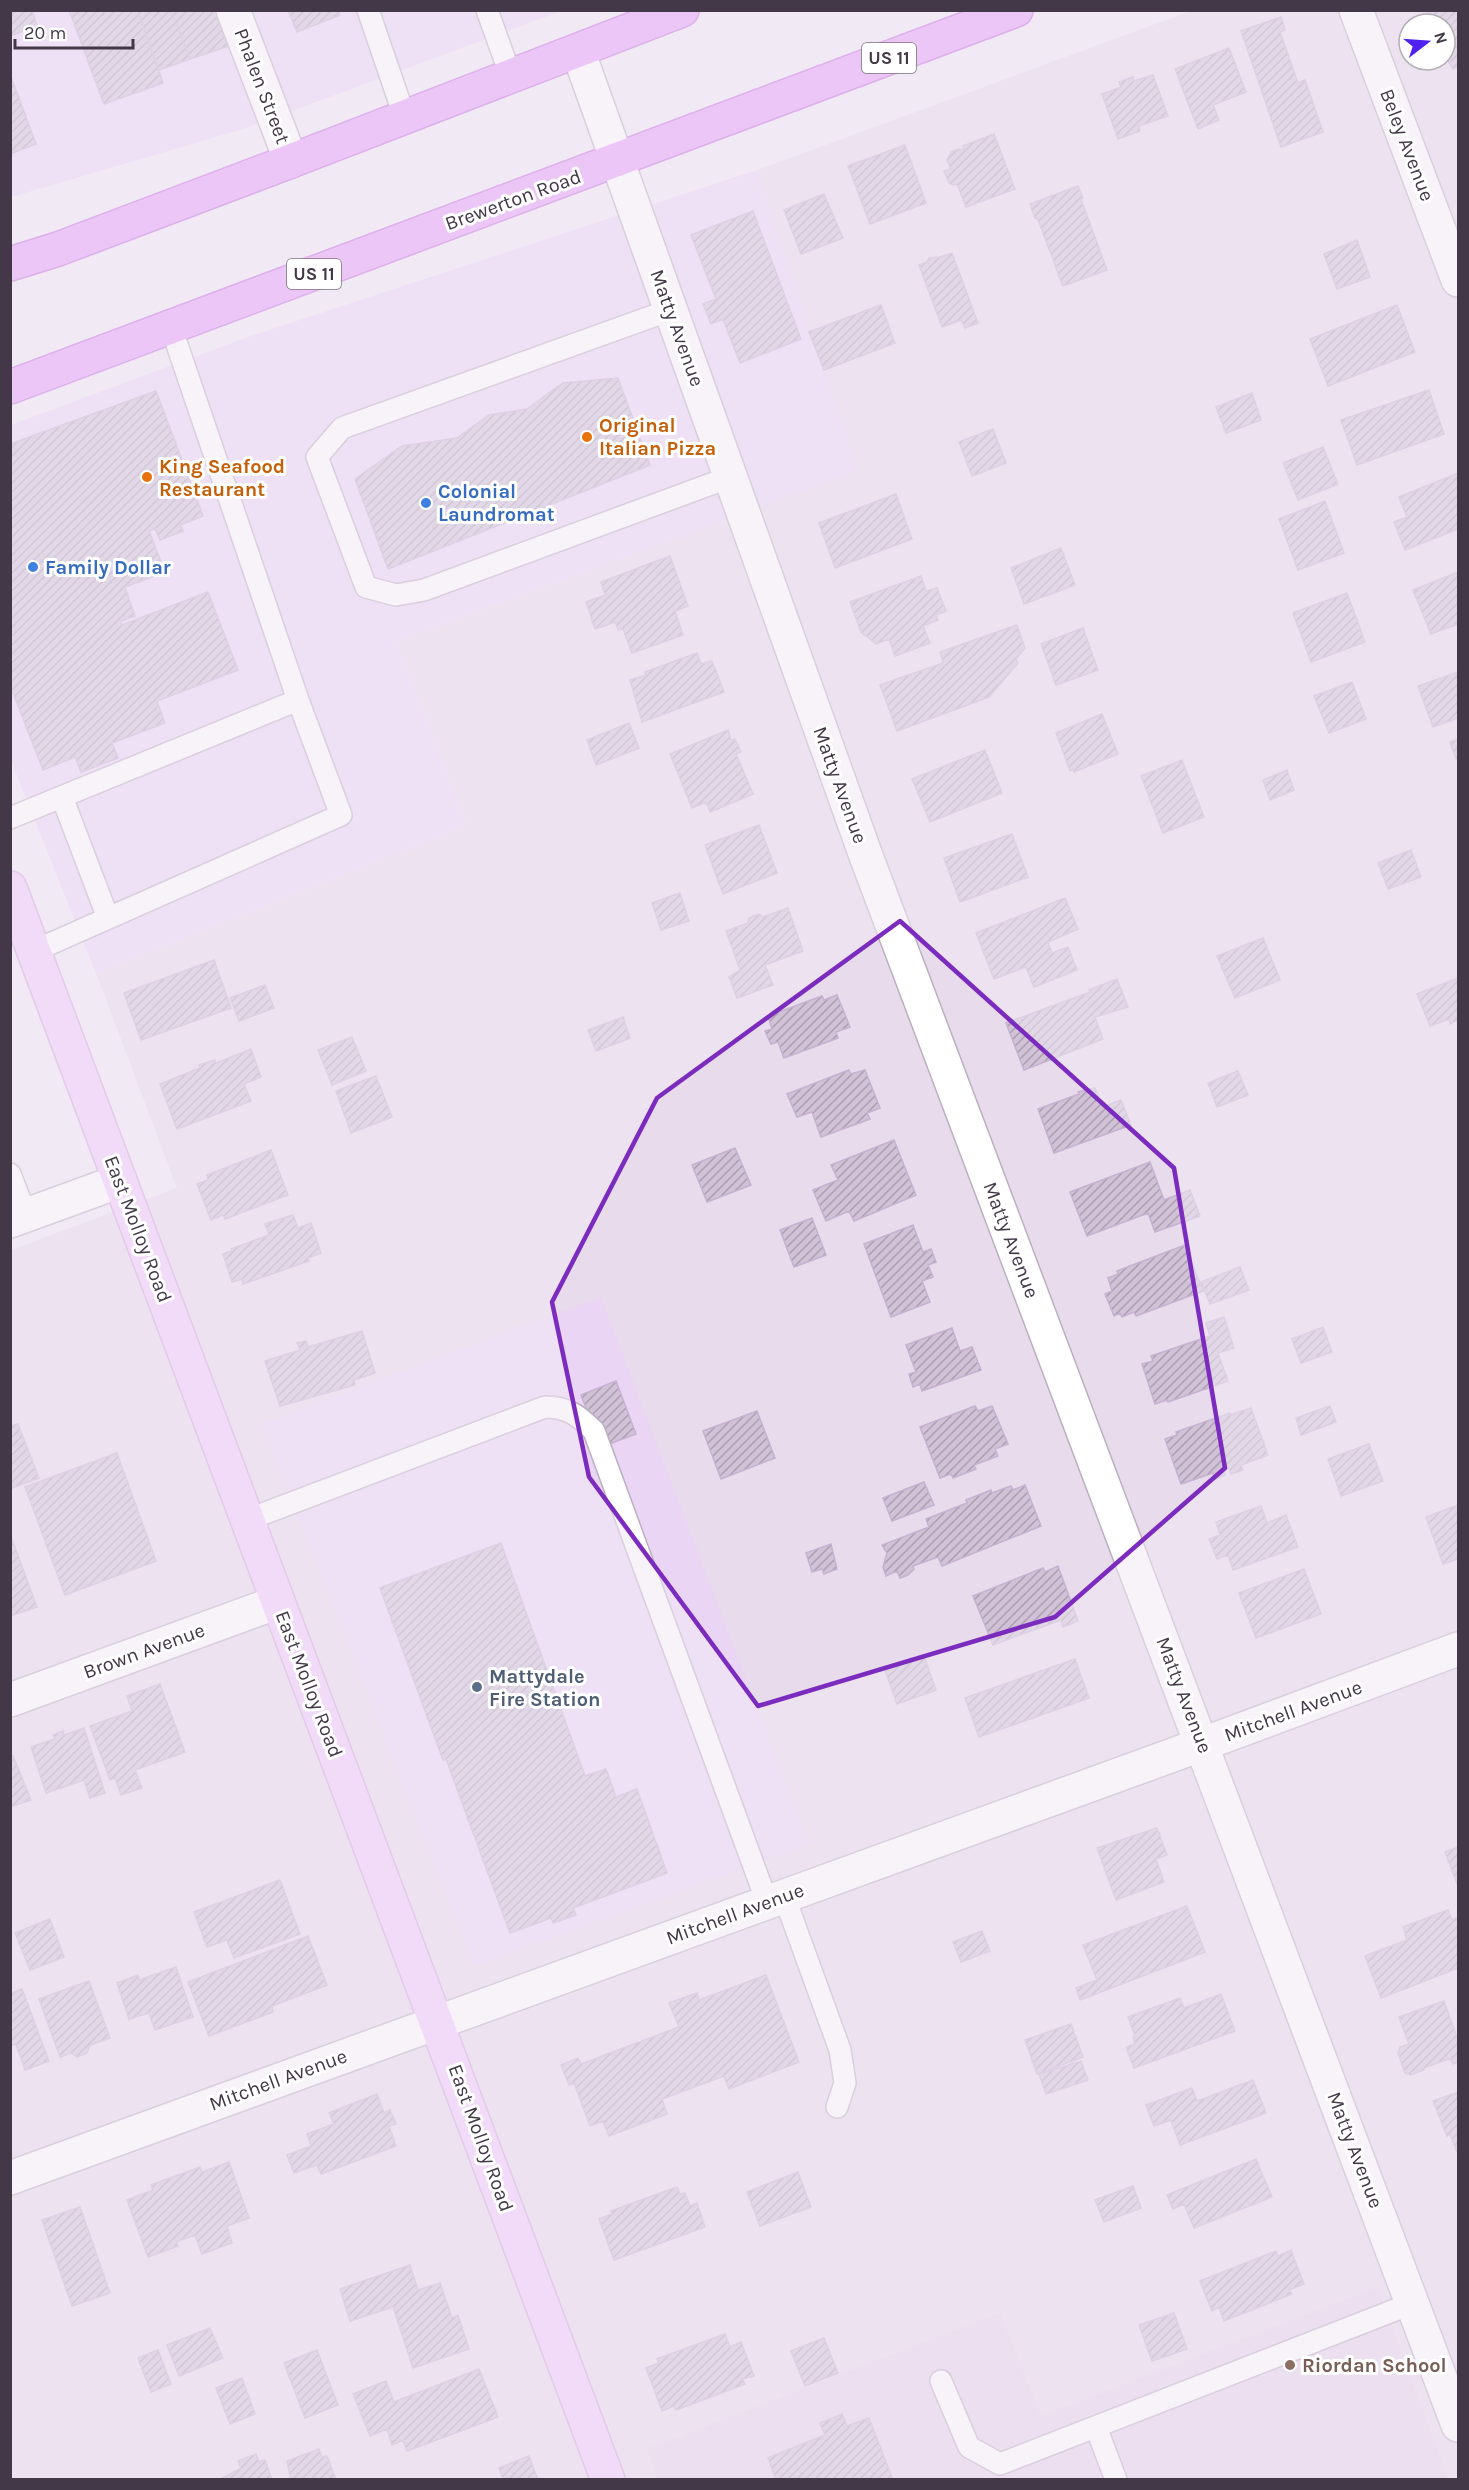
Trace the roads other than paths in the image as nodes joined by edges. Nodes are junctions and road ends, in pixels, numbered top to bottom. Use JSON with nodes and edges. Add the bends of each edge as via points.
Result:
{"nodes":[{"id":1,"x":233,"y":10,"type":"edge"},
{"id":2,"x":368,"y":10,"type":"edge"},
{"id":3,"x":487,"y":10,"type":"edge"},
{"id":4,"x":682,"y":10,"type":"edge"},
{"id":5,"x":1356,"y":10,"type":"edge"},
{"id":6,"x":1009,"y":12,"type":"edge"},
{"id":7,"x":578,"y":51,"type":"junction"},
{"id":8,"x":511,"y":77,"type":"junction"},
{"id":9,"x":405,"y":118,"type":"junction"},
{"id":10,"x":291,"y":161,"type":"junction"},
{"id":11,"x":617,"y":161,"type":"junction"},
{"id":12,"x":10,"y":264,"type":"edge"},
{"id":13,"x":1458,"y":280,"type":"edge"},
{"id":14,"x":670,"y":310,"type":"junction"},
{"id":15,"x":171,"y":327,"type":"junction"},
{"id":16,"x":10,"y":387,"type":"edge"},
{"id":17,"x":730,"y":477,"type":"junction"},
{"id":18,"x":298,"y":700,"type":"junction"},
{"id":19,"x":62,"y":797,"type":"junction"},
{"id":20,"x":10,"y":818,"type":"edge"},
{"id":21,"x":13,"y":900,"type":"edge"},
{"id":22,"x":108,"y":918,"type":"junction"},
{"id":23,"x":34,"y":951,"type":"junction"},
{"id":24,"x":10,"y":1174,"type":"edge"},
{"id":25,"x":120,"y":1181,"type":"junction"},
{"id":26,"x":18,"y":1218,"type":"edge"},
{"id":27,"x":248,"y":1520,"type":"junction"},
{"id":28,"x":278,"y":1602,"type":"junction"},
{"id":29,"x":1458,"y":1649,"type":"edge"},
{"id":30,"x":10,"y":1700,"type":"edge"},
{"id":31,"x":1203,"y":1744,"type":"junction"},
{"id":32,"x":776,"y":1899,"type":"junction"},
{"id":33,"x":437,"y":2022,"type":"junction"},
{"id":34,"x":837,"y":2107,"type":"dead end"},
{"id":35,"x":10,"y":2178,"type":"edge"},
{"id":36,"x":1413,"y":2303,"type":"junction"},
{"id":37,"x":941,"y":2381,"type":"dead end"},
{"id":38,"x":1458,"y":2425,"type":"edge"},
{"id":39,"x":1095,"y":2427,"type":"junction"},
{"id":40,"x":608,"y":2480,"type":"edge"},
{"id":41,"x":1116,"y":2480,"type":"edge"}],
"edges":[{"from":1,"to":10,"type":"street","name":"Phalen Street"},
{"from":2,"to":9,"type":"lane"},
{"from":3,"to":8,"type":"lane"},
{"from":4,"to":7,"type":"main road"},
{"from":5,"to":13,"type":"street","name":"Beley Avenue"},
{"from":6,"to":11,"type":"main road","name":"Brewerton Road","number":"US 11"},
{"from":7,"to":8,"type":"main road"},
{"from":7,"to":11,"type":"street","name":"Matty Avenue"},
{"from":8,"to":9,"type":"main road"},
{"from":9,"to":10,"type":"main road"},
{"from":10,"to":12,"type":"main road"},
{"from":11,"to":14,"type":"street","name":"Matty Avenue"},
{"from":11,"to":15,"type":"main road","name":"Brewerton Road","number":"US 11"},
{"from":14,"to":17,"type":"street","name":"Matty Avenue"},
{"from":14,"to":17,"type":"lane","via":[[342,428],[317,457],[366,587],[396,595],[424,590]]},
{"from":15,"to":16,"type":"main road","name":"Brewerton Road","number":"US 11"},
{"from":15,"to":18,"type":"lane"},
{"from":17,"to":31,"type":"street","name":"Matty Avenue","via":[[866,856]]},
{"from":18,"to":19,"type":"lane"},
{"from":18,"to":22,"type":"lane","via":[[341,815]]},
{"from":19,"to":20,"type":"lane"},
{"from":19,"to":22,"type":"lane"},
{"from":21,"to":23,"type":"street","name":"East Molloy Road"},
{"from":22,"to":23,"type":"lane"},
{"from":23,"to":25,"type":"street","name":"East Molloy Road"},
{"from":24,"to":26,"type":"lane"},
{"from":25,"to":26,"type":"street"},
{"from":25,"to":27,"type":"street","name":"East Molloy Road"},
{"from":27,"to":28,"type":"street","name":"East Molloy Road"},
{"from":27,"to":32,"type":"lane","via":[[545,1407],[578,1414],[594,1431]]},
{"from":28,"to":30,"type":"street","name":"Brown Avenue"},
{"from":28,"to":33,"type":"street","name":"East Molloy Road"},
{"from":29,"to":31,"type":"street","name":"Mitchell Avenue"},
{"from":31,"to":32,"type":"street","name":"Mitchell Avenue"},
{"from":31,"to":36,"type":"street","name":"Matty Avenue"},
{"from":32,"to":33,"type":"street","name":"Mitchell Avenue"},
{"from":32,"to":34,"type":"lane","via":[[840,2050],[845,2083]]},
{"from":33,"to":35,"type":"street","name":"Mitchell Avenue"},
{"from":33,"to":40,"type":"street","name":"East Molloy Road"},
{"from":36,"to":38,"type":"street","name":"Matty Avenue"},
{"from":36,"to":39,"type":"lane"},
{"from":37,"to":39,"type":"lane","via":[[969,2447],[1000,2463]]},
{"from":39,"to":41,"type":"lane"}]}
